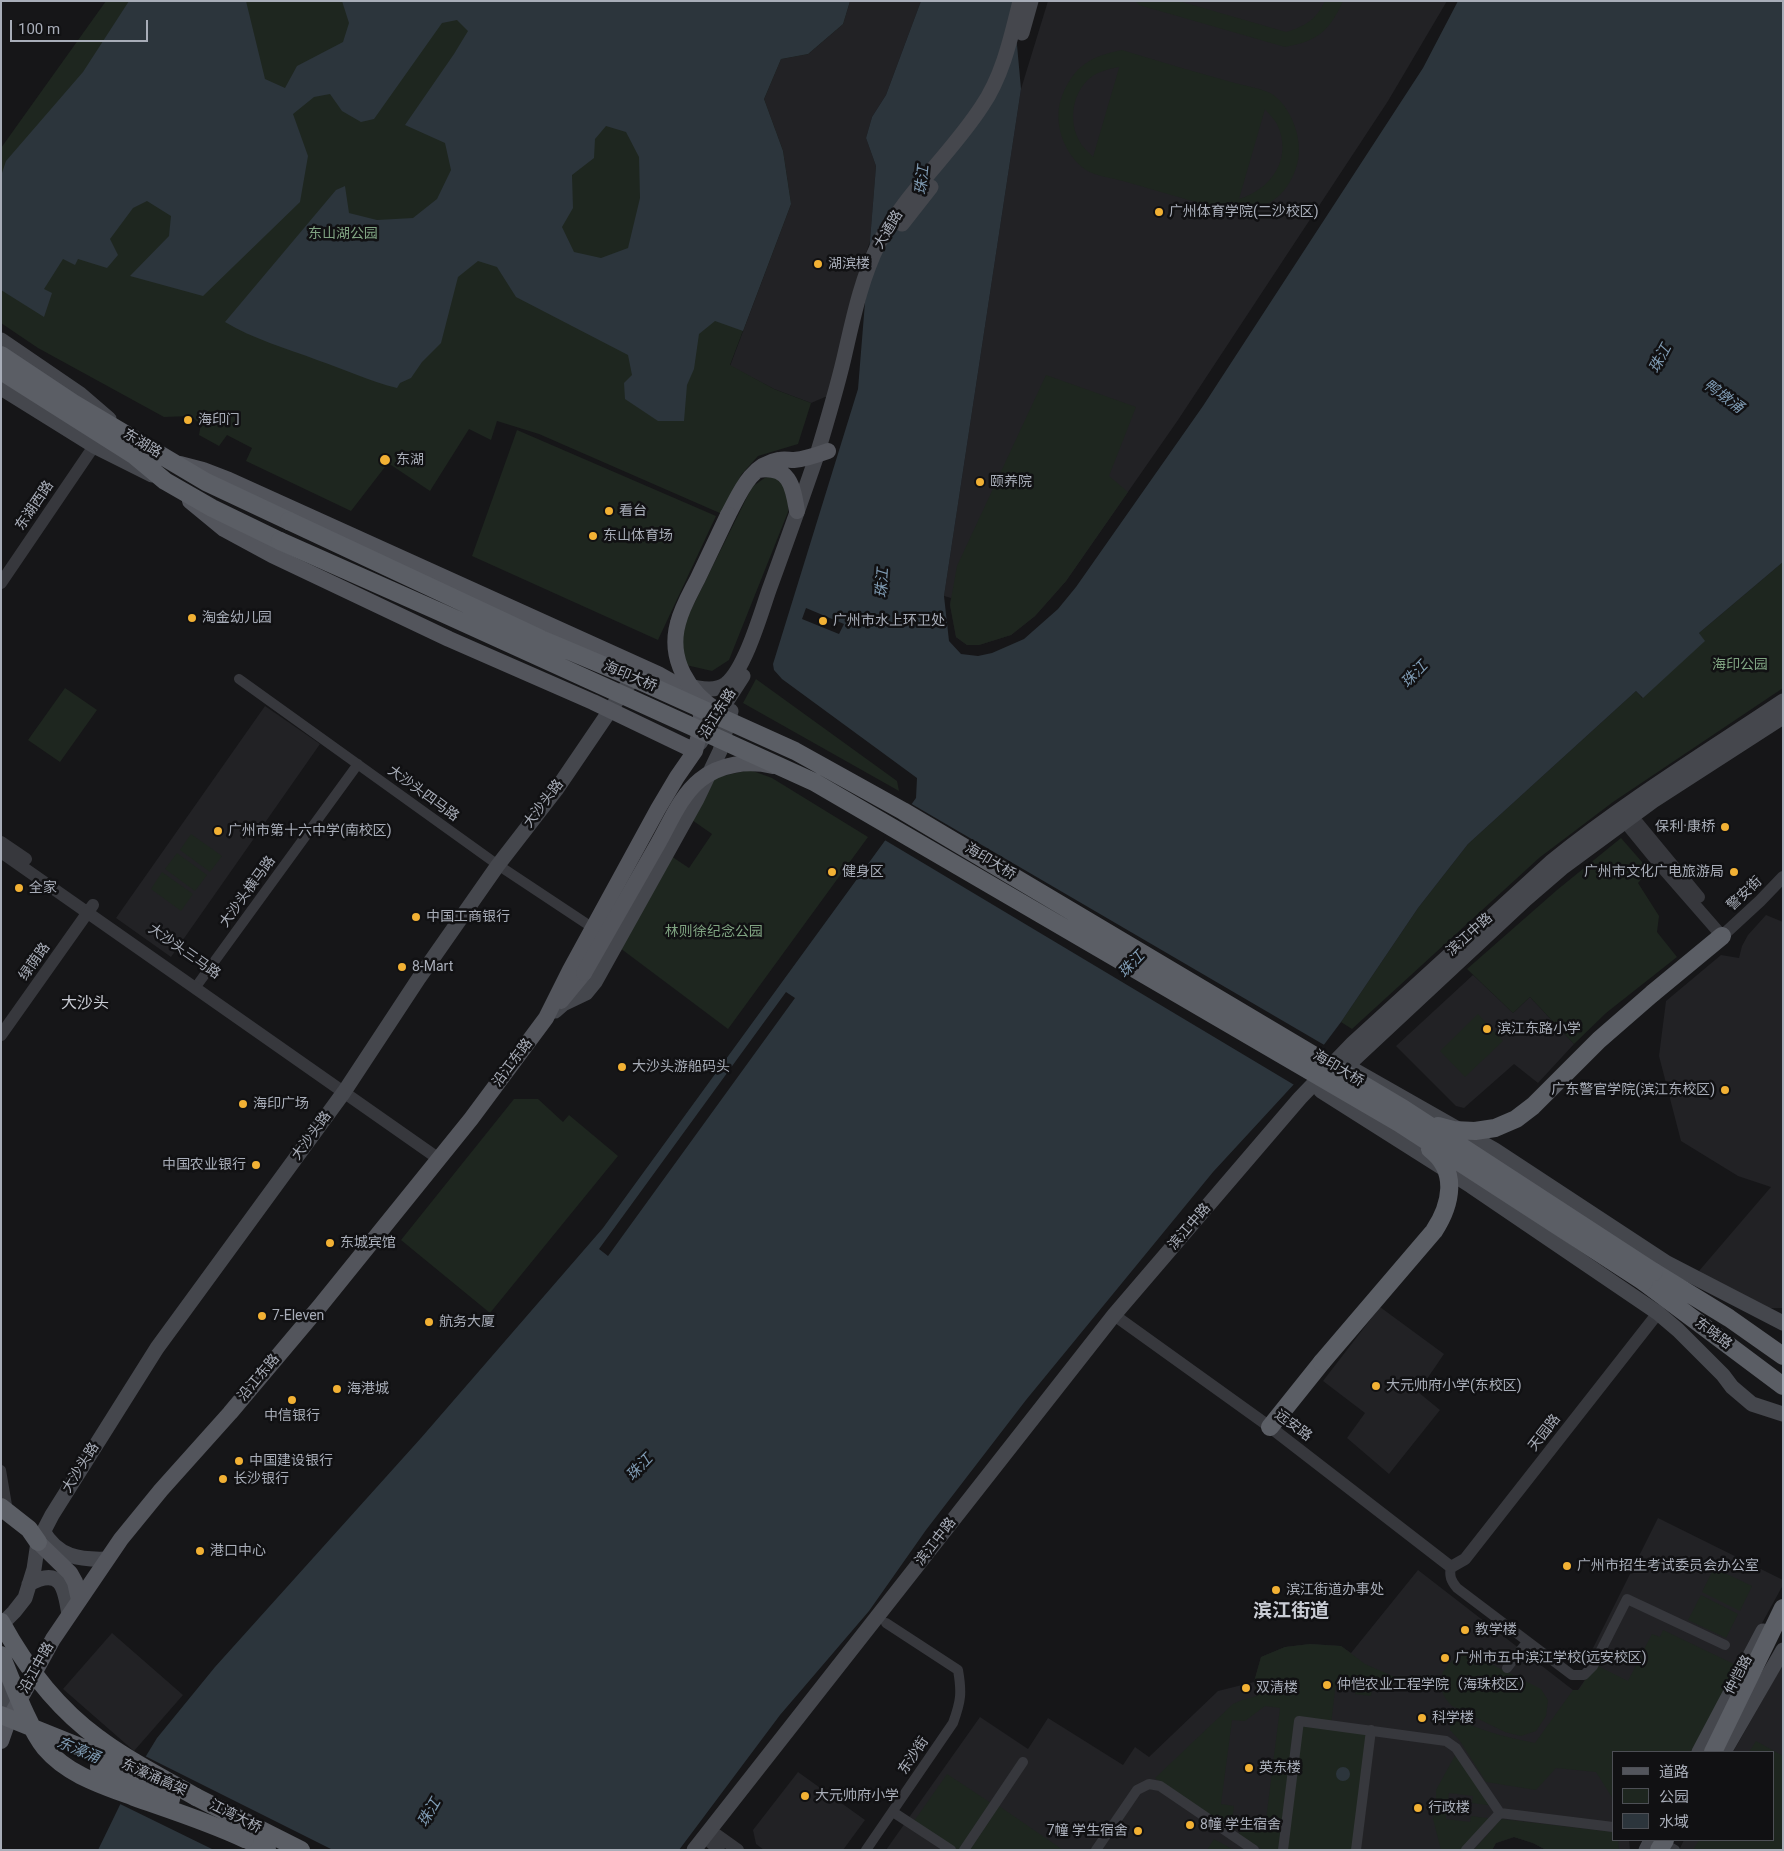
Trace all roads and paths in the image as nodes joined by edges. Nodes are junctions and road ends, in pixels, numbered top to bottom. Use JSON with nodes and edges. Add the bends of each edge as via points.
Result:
{"nodes":[{"id":1,"x":1027,"y":2,"type":"edge"},
{"id":2,"x":1,"y":340,"type":"edge"},
{"id":3,"x":1,"y":355,"type":"edge"},
{"id":4,"x":1,"y":372,"type":"edge"},
{"id":5,"x":1,"y":388,"type":"edge"},
{"id":6,"x":120,"y":431,"type":"junction"},
{"id":7,"x":94,"y":446,"type":"junction"},
{"id":8,"x":822,"y":453,"type":"junction"},
{"id":9,"x":173,"y":462,"type":"junction"},
{"id":10,"x":756,"y":470,"type":"junction"},
{"id":11,"x":165,"y":481,"type":"junction"},
{"id":12,"x":797,"y":511,"type":"junction"},
{"id":13,"x":289,"y":521,"type":"joint"},
{"id":14,"x":280,"y":541,"type":"joint"},
{"id":15,"x":1,"y":584,"type":"edge"},
{"id":16,"x":621,"y":657,"type":"junction"},
{"id":17,"x":744,"y":672,"type":"junction"},
{"id":18,"x":658,"y":674,"type":"junction"},
{"id":19,"x":239,"y":679,"type":"dead end"},
{"id":20,"x":1783,"y":701,"type":"edge"},
{"id":21,"x":593,"y":702,"type":"junction"},
{"id":22,"x":610,"y":710,"type":"junction"},
{"id":23,"x":1783,"y":716,"type":"edge"},
{"id":24,"x":738,"y":725,"type":"junction"},
{"id":25,"x":695,"y":751,"type":"junction"},
{"id":26,"x":358,"y":764,"type":"junction"},
{"id":27,"x":798,"y":774,"type":"junction"},
{"id":28,"x":1626,"y":815,"type":"junction"},
{"id":29,"x":1,"y":842,"type":"edge"},
{"id":30,"x":1,"y":852,"type":"edge"},
{"id":31,"x":498,"y":865,"type":"junction"},
{"id":32,"x":1783,"y":877,"type":"edge"},
{"id":33,"x":90,"y":909,"type":"junction"},
{"id":34,"x":593,"y":928,"type":"junction"},
{"id":35,"x":1725,"y":934,"type":"junction"},
{"id":36,"x":198,"y":985,"type":"junction"},
{"id":37,"x":546,"y":1018,"type":"junction"},
{"id":38,"x":1,"y":1035,"type":"edge"},
{"id":39,"x":1346,"y":1065,"type":"junction"},
{"id":40,"x":1326,"y":1071,"type":"junction"},
{"id":41,"x":1321,"y":1091,"type":"junction"},
{"id":42,"x":344,"y":1092,"type":"junction"},
{"id":43,"x":1402,"y":1116,"type":"junction"},
{"id":44,"x":1494,"y":1150,"type":"junction"},
{"id":45,"x":439,"y":1159,"type":"junction"},
{"id":46,"x":1471,"y":1186,"type":"junction"},
{"id":47,"x":1655,"y":1272,"type":"junction"},
{"id":48,"x":1689,"y":1283,"type":"junction"},
{"id":49,"x":1734,"y":1297,"type":"junction"},
{"id":50,"x":1658,"y":1313,"type":"junction"},
{"id":51,"x":1118,"y":1318,"type":"junction"},
{"id":52,"x":1729,"y":1318,"type":"junction"},
{"id":53,"x":1783,"y":1323,"type":"edge"},
{"id":54,"x":1783,"y":1356,"type":"edge"},
{"id":55,"x":1783,"y":1386,"type":"edge"},
{"id":56,"x":1783,"y":1414,"type":"edge"},
{"id":57,"x":1270,"y":1427,"type":"junction"},
{"id":58,"x":1,"y":1470,"type":"edge"},
{"id":59,"x":5,"y":1509,"type":"edge"},
{"id":60,"x":41,"y":1536,"type":"junction"},
{"id":61,"x":107,"y":1559,"type":"junction"},
{"id":62,"x":1451,"y":1567,"type":"junction"},
{"id":63,"x":30,"y":1584,"type":"junction"},
{"id":64,"x":79,"y":1600,"type":"junction"},
{"id":65,"x":1783,"y":1600,"type":"edge"},
{"id":66,"x":1783,"y":1608,"type":"edge"},
{"id":67,"x":69,"y":1614,"type":"junction"},
{"id":68,"x":886,"y":1623,"type":"junction"},
{"id":69,"x":1,"y":1624,"type":"edge"},
{"id":70,"x":1783,"y":1631,"type":"edge"},
{"id":71,"x":1527,"y":1642,"type":"junction"},
{"id":72,"x":1725,"y":1645,"type":"dead end"},
{"id":73,"x":1783,"y":1650,"type":"edge"},
{"id":74,"x":1,"y":1655,"type":"edge"},
{"id":75,"x":1507,"y":1668,"type":"dead end"},
{"id":76,"x":1,"y":1683,"type":"edge"},
{"id":77,"x":4,"y":1721,"type":"edge"},
{"id":78,"x":1371,"y":1730,"type":"junction"},
{"id":79,"x":1,"y":1741,"type":"edge"},
{"id":80,"x":1700,"y":1751,"type":"edge"},
{"id":81,"x":1714,"y":1751,"type":"edge"},
{"id":82,"x":1715,"y":1751,"type":"edge"},
{"id":83,"x":1725,"y":1751,"type":"edge"},
{"id":84,"x":1023,"y":1762,"type":"dead end"},
{"id":85,"x":194,"y":1803,"type":"junction"},
{"id":86,"x":893,"y":1812,"type":"junction"},
{"id":87,"x":1500,"y":1813,"type":"junction"},
{"id":88,"x":1612,"y":1827,"type":"edge"},
{"id":89,"x":245,"y":1839,"type":"junction"},
{"id":90,"x":712,"y":1842,"type":"edge"},
{"id":91,"x":267,"y":1850,"type":"edge"},
{"id":92,"x":301,"y":1850,"type":"edge"},
{"id":93,"x":694,"y":1850,"type":"edge"},
{"id":94,"x":738,"y":1850,"type":"edge"},
{"id":95,"x":866,"y":1850,"type":"edge"},
{"id":96,"x":951,"y":1850,"type":"edge"},
{"id":97,"x":964,"y":1850,"type":"edge"},
{"id":98,"x":1096,"y":1850,"type":"edge"},
{"id":99,"x":1254,"y":1850,"type":"edge"},
{"id":100,"x":1283,"y":1850,"type":"edge"},
{"id":101,"x":1356,"y":1850,"type":"edge"},
{"id":102,"x":1466,"y":1850,"type":"edge"}],
"edges":[{"from":1,"to":8,"type":"main road","name":"大通路","via":[[983,106],[902,207],[879,244],[861,286],[841,393]]},
{"from":2,"to":6,"type":"main road","via":[[80,394]]},
{"from":3,"to":6,"type":"highway","name":"东湖路"},
{"from":4,"to":11,"type":"highway","name":"东湖路","via":[[135,456]]},
{"from":5,"to":7,"type":"main road"},
{"from":6,"to":9,"type":"highway","name":"东湖路"},
{"from":7,"to":11,"type":"main road"},
{"from":7,"to":15,"type":"street","name":"东湖西路"},
{"from":8,"to":10,"type":"main road","via":[[803,459],[779,460]]},
{"from":8,"to":12,"type":"main road","name":"沿江东路"},
{"from":8,"to":17,"type":"main road","name":"沿江东路","via":[[773,603]]},
{"from":9,"to":13,"type":"highway","name":"东湖路","via":[[206,482]]},
{"from":9,"to":16,"type":"main road","via":[[228,480]]},
{"from":10,"to":12,"type":"main road","via":[[772,470],[789,478]]},
{"from":10,"to":24,"type":"main road","bridge":true,"via":[[744,484],[728,515],[680,615],[675,638],[678,660],[691,688],[707,704]]},
{"from":11,"to":14,"type":"highway","name":"东湖路"},
{"from":11,"to":21,"type":"main road","via":[[224,529],[272,555],[448,639]]},
{"from":12,"to":18,"type":"main road","name":"沿江东路","via":[[735,674],[718,688],[704,689]]},
{"from":13,"to":24,"type":"highway","name":"海印大桥","bridge":true,"via":[[541,639]]},
{"from":14,"to":27,"type":"highway","name":"海印大桥","bridge":true},
{"from":16,"to":18,"type":"main road"},
{"from":16,"to":21,"type":"main road","via":[[621,671],[614,685],[608,694]]},
{"from":17,"to":25,"type":"main road","name":"沿江东路"},
{"from":17,"to":37,"type":"main road","via":[[720,751],[697,799],[595,982],[586,993],[563,1004]]},
{"from":18,"to":22,"type":"main road","name":"大沙头路","via":[[646,673],[636,677]]},
{"from":18,"to":25,"type":"main road","via":[[681,687],[700,709],[702,723]]},
{"from":19,"to":26,"type":"street","name":"大沙头四马路"},
{"from":20,"to":28,"type":"main road","name":"滨江中路"},
{"from":21,"to":22,"type":"main road"},
{"from":22,"to":25,"type":"main road"},
{"from":22,"to":31,"type":"main road","name":"大沙头路","via":[[556,790]]},
{"from":23,"to":28,"type":"main road","name":"滨江中路"},
{"from":24,"to":43,"type":"highway","name":"海印大桥","bridge":true,"via":[[796,751],[903,811]]},
{"from":25,"to":34,"type":"main road","name":"沿江东路","via":[[677,776]]},
{"from":26,"to":31,"type":"street","name":"大沙头四马路"},
{"from":26,"to":36,"type":"street","name":"大沙头横马路"},
{"from":27,"to":37,"type":"main road","bridge":true,"via":[[769,765],[742,764],[716,770],[695,784],[584,973]]},
{"from":27,"to":43,"type":"highway","name":"海印大桥","bridge":true},
{"from":28,"to":35,"type":"street","via":[[1660,865]]},
{"from":28,"to":39,"type":"main road","name":"滨江中路","via":[[1526,900]]},
{"from":28,"to":40,"type":"main road","name":"滨江中路","via":[[1552,861]]},
{"from":29,"to":33,"type":"street","name":"大沙头三马路"},
{"from":30,"to":33,"type":"street","name":"大沙头三马路"},
{"from":31,"to":34,"type":"street","name":"大沙头四马路"},
{"from":31,"to":42,"type":"main road","name":"大沙头路"},
{"from":32,"to":35,"type":"street","name":"警安街"},
{"from":33,"to":36,"type":"street","name":"大沙头三马路"},
{"from":33,"to":38,"type":"street","name":"绿荫路"},
{"from":34,"to":37,"type":"main road","name":"沿江东路"},
{"from":35,"to":43,"type":"highway","bridge":true,"via":[[1584,1054],[1527,1111],[1508,1123],[1482,1131],[1453,1130]]},
{"from":36,"to":42,"type":"street","name":"大沙头三马路","via":[[326,1082]]},
{"from":37,"to":45,"type":"main road","name":"沿江东路"},
{"from":39,"to":40,"type":"main road"},
{"from":39,"to":41,"type":"main road","name":"滨江中路"},
{"from":39,"to":44,"type":"main road"},
{"from":40,"to":41,"type":"main road"},
{"from":40,"to":51,"type":"main road","name":"滨江中路"},
{"from":41,"to":46,"type":"main road"},
{"from":41,"to":51,"type":"main road","name":"滨江中路"},
{"from":42,"to":45,"type":"street","name":"大沙头三马路"},
{"from":42,"to":60,"type":"main road","name":"大沙头路","via":[[157,1348]]},
{"from":43,"to":47,"type":"highway","name":"海印大桥","bridge":true},
{"from":43,"to":57,"type":"highway","bridge":true,"via":[[1444,1164],[1449,1183],[1446,1209],[1434,1231]]},
{"from":44,"to":46,"type":"main road","via":[[1482,1151],[1476,1158],[1470,1172]]},
{"from":44,"to":47,"type":"main road"},
{"from":45,"to":61,"type":"main road","name":"沿江东路","via":[[320,1306],[161,1490]]},
{"from":46,"to":50,"type":"main road"},
{"from":47,"to":48,"type":"main road"},
{"from":47,"to":49,"type":"main road"},
{"from":47,"to":52,"type":"highway","name":"东晓路"},
{"from":47,"to":55,"type":"highway","name":"东晓路"},
{"from":48,"to":49,"type":"main road"},
{"from":48,"to":52,"type":"main road"},
{"from":49,"to":53,"type":"main road"},
{"from":50,"to":56,"type":"main road","via":[[1752,1404]]},
{"from":50,"to":62,"type":"street","name":"天园路","via":[[1465,1559]]},
{"from":51,"to":57,"type":"street","name":"远安路"},
{"from":51,"to":68,"type":"main road","name":"滨江中路"},
{"from":51,"to":90,"type":"main road","name":"滨江中路"},
{"from":52,"to":54,"type":"highway","name":"东晓路"},
{"from":57,"to":62,"type":"street","name":"远安路"},
{"from":58,"to":59,"type":"street"},
{"from":59,"to":60,"type":"highway"},
{"from":60,"to":61,"type":"main road","via":[[68,1555],[87,1560]]},
{"from":60,"to":63,"type":"main road","name":"大沙头路"},
{"from":60,"to":64,"type":"main road","via":[[70,1573]]},
{"from":61,"to":64,"type":"main road","name":"沿江东路"},
{"from":62,"to":71,"type":"street","via":[[1450,1576],[1457,1588]]},
{"from":63,"to":67,"type":"main road","via":[[44,1578],[60,1582]]},
{"from":63,"to":69,"type":"main road","name":"大沙头路","via":[[25,1598]]},
{"from":64,"to":67,"type":"main road","name":"沿江中路"},
{"from":65,"to":80,"type":"main road","name":"仲恺路"},
{"from":66,"to":81,"type":"highway"},
{"from":67,"to":77,"type":"main road","name":"沿江中路"},
{"from":68,"to":86,"type":"street","name":"东沙街","via":[[958,1670],[962,1691],[954,1723]]},
{"from":68,"to":90,"type":"main road","name":"滨江中路"},
{"from":69,"to":85,"type":"highway","bridge":true,"via":[[32,1672],[59,1704],[85,1728]]},
{"from":70,"to":82,"type":"highway"},
{"from":71,"to":72,"type":"street","via":[[1572,1676],[1584,1675],[1593,1666],[1627,1599]]},
{"from":71,"to":75,"type":"street"},
{"from":73,"to":83,"type":"main road","name":"仲恺路"},
{"from":74,"to":89,"type":"highway","bridge":true,"via":[[35,1732],[66,1767],[93,1781]]},
{"from":76,"to":77,"type":"main road","via":[[7,1698]]},
{"from":77,"to":79,"type":"main road","name":"沿江中路"},
{"from":77,"to":85,"type":"highway","bridge":true,"via":[[130,1780]]},
{"from":78,"to":87,"type":"street","via":[[1451,1744]]},
{"from":78,"to":100,"type":"street","via":[[1299,1721]]},
{"from":78,"to":101,"type":"street"},
{"from":84,"to":97,"type":"street"},
{"from":85,"to":89,"type":"highway","bridge":true},
{"from":85,"to":92,"type":"highway","name":"江湾大桥"},
{"from":86,"to":95,"type":"street","name":"东沙街"},
{"from":86,"to":96,"type":"street"},
{"from":87,"to":88,"type":"street"},
{"from":87,"to":102,"type":"street"},
{"from":89,"to":91,"type":"highway","name":"江湾大桥"},
{"from":90,"to":93,"type":"main road","name":"滨江中路"},
{"from":90,"to":94,"type":"street"},
{"from":98,"to":99,"type":"street","via":[[1136,1790],[1149,1784],[1160,1786]]}]}
